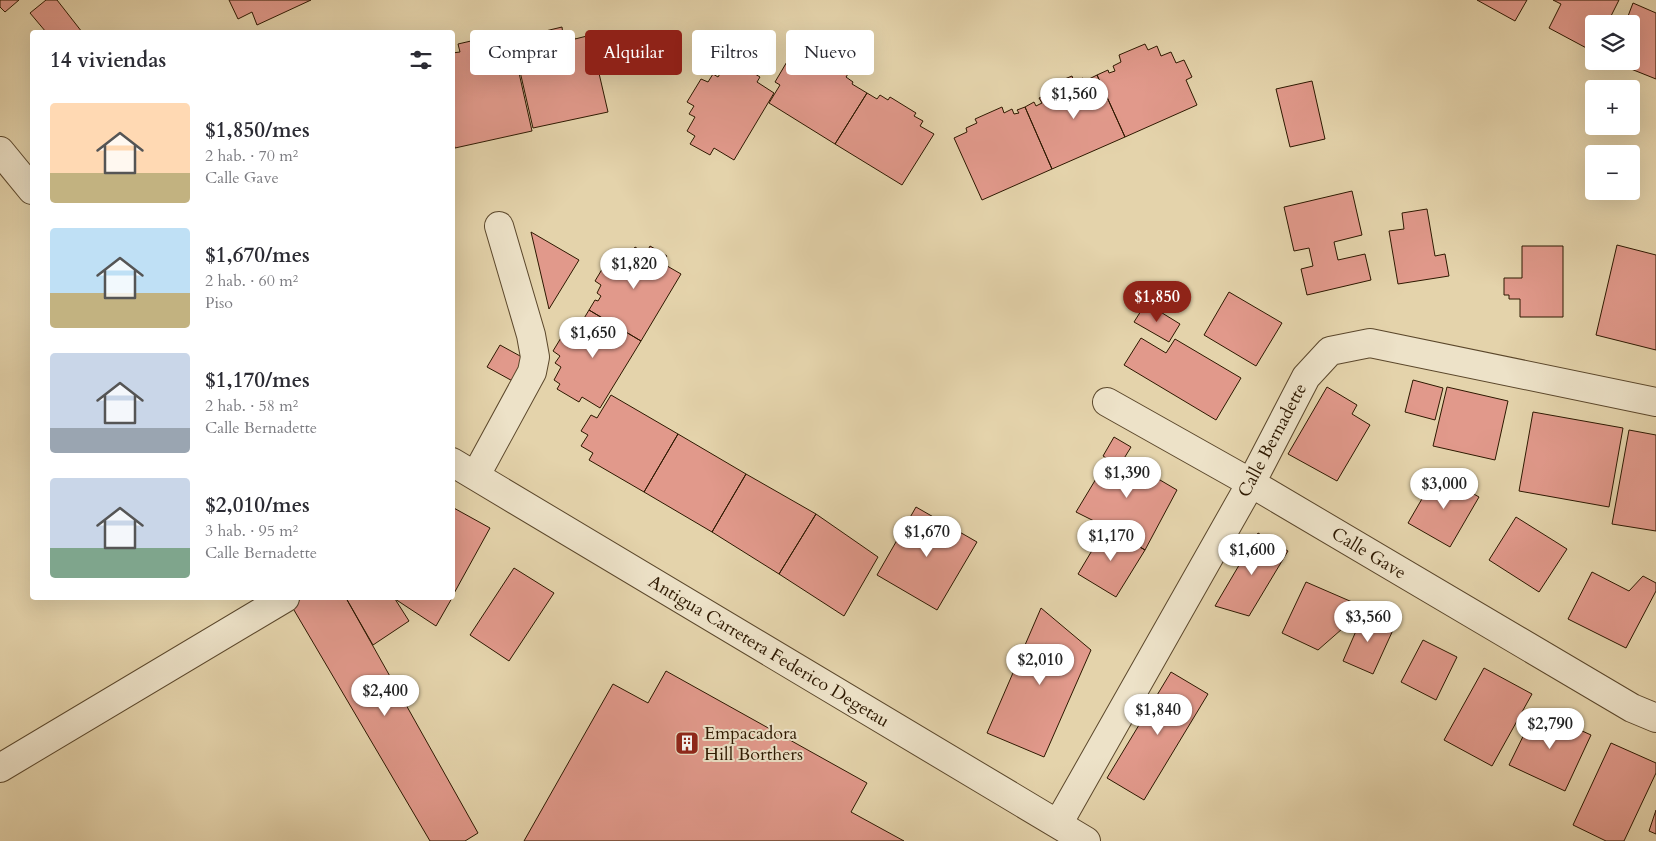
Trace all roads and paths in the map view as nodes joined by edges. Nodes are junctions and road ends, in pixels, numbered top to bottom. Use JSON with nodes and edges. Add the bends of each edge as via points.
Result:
{"nodes":[{"id":1,"x":0,"y":151,"type":"edge"},
{"id":2,"x":30,"y":188,"type":"edge"},
{"id":3,"x":499,"y":226,"type":"dead end"},
{"id":4,"x":1107,"y":402,"type":"dead end"},
{"id":5,"x":1656,"y":402,"type":"edge"},
{"id":6,"x":455,"y":464,"type":"edge"},
{"id":7,"x":476,"y":475,"type":"junction"},
{"id":8,"x":1251,"y":483,"type":"junction"},
{"id":9,"x":282,"y":600,"type":"edge"},
{"id":10,"x":1656,"y":718,"type":"edge"},
{"id":11,"x":0,"y":768,"type":"edge"},
{"id":12,"x":1058,"y":824,"type":"junction"},
{"id":13,"x":1086,"y":841,"type":"edge"}],
"edges":[{"from":1,"to":2,"type":"street"},
{"from":3,"to":7,"type":"street","via":[[532,335],[534,365]]},
{"from":4,"to":8,"type":"street","name":"Calle Gave"},
{"from":5,"to":8,"type":"street","name":"Calle Bernadette","via":[[1370,344],[1330,351],[1306,377]]},
{"from":6,"to":7,"type":"street","name":"Antigua Carretera Federico Degetau"},
{"from":7,"to":12,"type":"street","name":"Antigua Carretera Federico Degetau"},
{"from":8,"to":10,"type":"street","name":"Calle Gave","via":[[1632,708]]},
{"from":8,"to":12,"type":"street","name":"Calle Bernadette"},
{"from":9,"to":11,"type":"street"},
{"from":12,"to":13,"type":"street","name":"Antigua Carretera Federico Degetau"}]}
